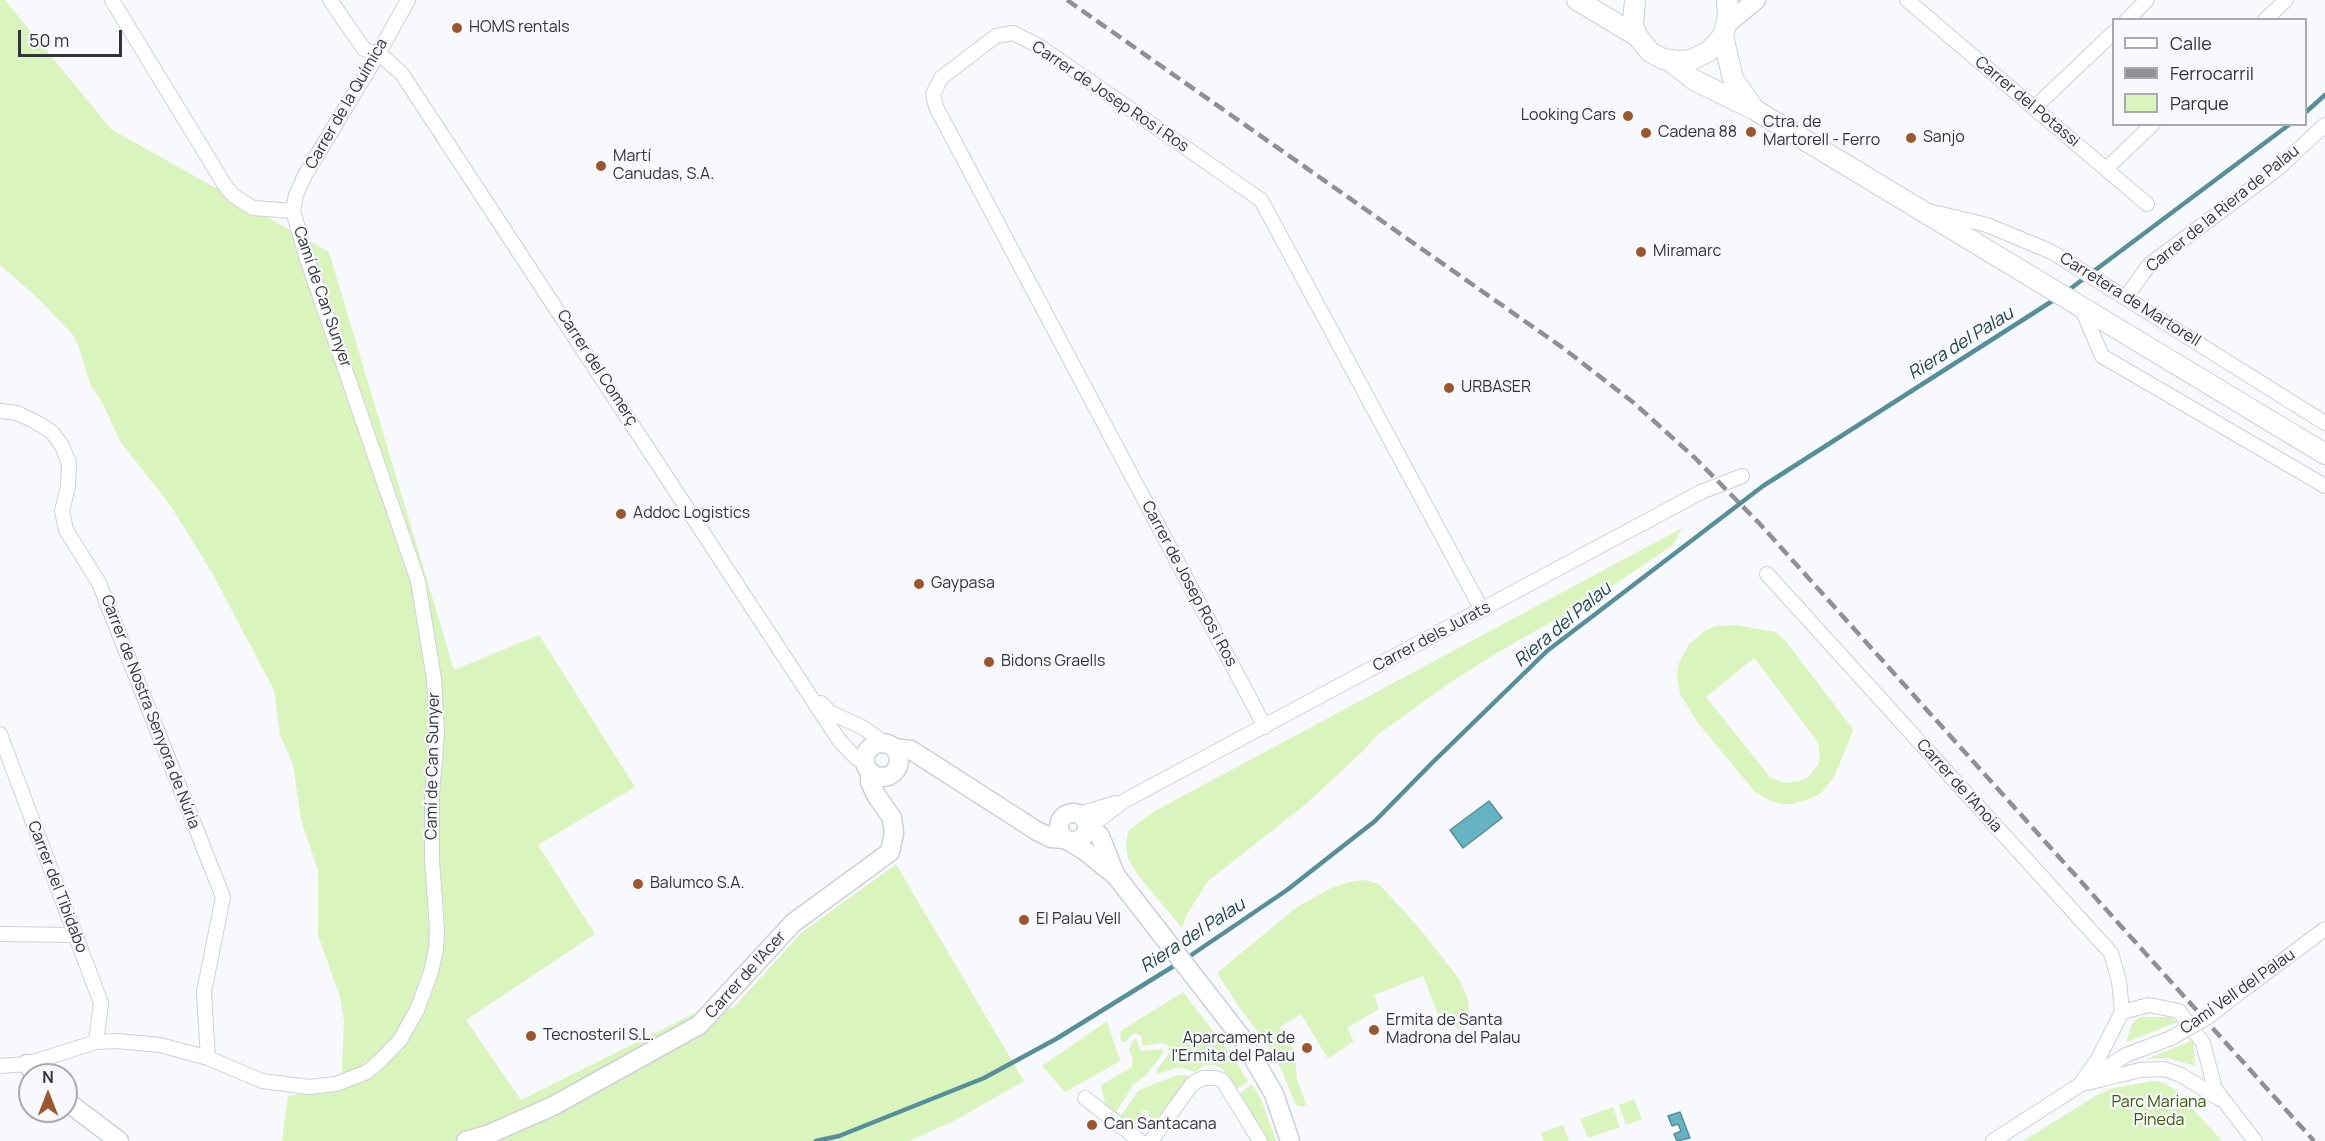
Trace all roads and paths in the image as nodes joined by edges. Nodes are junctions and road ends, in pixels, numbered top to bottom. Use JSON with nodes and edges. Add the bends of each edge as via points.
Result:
{"nodes":[{"id":1,"x":112,"y":0,"type":"edge"},
{"id":2,"x":330,"y":0,"type":"edge"},
{"id":3,"x":408,"y":0,"type":"edge"},
{"id":4,"x":1577,"y":0,"type":"edge"},
{"id":5,"x":1635,"y":0,"type":"edge"},
{"id":6,"x":1727,"y":0,"type":"edge"},
{"id":7,"x":1756,"y":0,"type":"edge"},
{"id":8,"x":1907,"y":0,"type":"edge"},
{"id":9,"x":2147,"y":0,"type":"edge"},
{"id":10,"x":2286,"y":0,"type":"edge"},
{"id":11,"x":2129,"y":18,"type":"edge"},
{"id":12,"x":2267,"y":18,"type":"edge"},
{"id":13,"x":1725,"y":30,"type":"junction"},
{"id":14,"x":2112,"y":34,"type":"edge"},
{"id":15,"x":1637,"y":36,"type":"junction"},
{"id":16,"x":378,"y":54,"type":"junction"},
{"id":17,"x":1670,"y":61,"type":"junction"},
{"id":18,"x":2034,"y":108,"type":"junction"},
{"id":19,"x":1755,"y":110,"type":"junction"},
{"id":20,"x":2325,"y":124,"type":"edge"},
{"id":21,"x":2151,"y":126,"type":"edge"},
{"id":22,"x":2106,"y":169,"type":"junction"},
{"id":23,"x":2147,"y":204,"type":"dead end"},
{"id":24,"x":1921,"y":209,"type":"junction"},
{"id":25,"x":293,"y":211,"type":"junction"},
{"id":26,"x":2126,"y":297,"type":"junction"},
{"id":27,"x":2082,"y":309,"type":"junction"},
{"id":28,"x":0,"y":411,"type":"edge"},
{"id":29,"x":2325,"y":423,"type":"edge"},
{"id":30,"x":2325,"y":454,"type":"edge"},
{"id":31,"x":1742,"y":476,"type":"dead end"},
{"id":32,"x":2325,"y":486,"type":"edge"},
{"id":33,"x":1767,"y":574,"type":"dead end"},
{"id":34,"x":1482,"y":610,"type":"junction"},
{"id":35,"x":806,"y":690,"type":"junction"},
{"id":36,"x":1265,"y":727,"type":"junction"},
{"id":37,"x":0,"y":734,"type":"edge"},
{"id":38,"x":883,"y":761,"type":"junction"},
{"id":39,"x":1124,"y":801,"type":"junction"},
{"id":40,"x":886,"y":809,"type":"joint"},
{"id":41,"x":1003,"y":811,"type":"junction"},
{"id":42,"x":1082,"y":822,"type":"junction"},
{"id":43,"x":1065,"y":839,"type":"junction"},
{"id":44,"x":1116,"y":876,"type":"junction"},
{"id":45,"x":2325,"y":928,"type":"edge"},
{"id":46,"x":0,"y":934,"type":"edge"},
{"id":47,"x":75,"y":935,"type":"junction"},
{"id":48,"x":2122,"y":1012,"type":"junction"},
{"id":49,"x":96,"y":1042,"type":"junction"},
{"id":50,"x":208,"y":1058,"type":"junction"},
{"id":51,"x":46,"y":1063,"type":"edge"},
{"id":52,"x":0,"y":1066,"type":"edge"},
{"id":53,"x":18,"y":1068,"type":"edge"},
{"id":54,"x":2081,"y":1083,"type":"junction"},
{"id":55,"x":1085,"y":1098,"type":"dead end"},
{"id":56,"x":2222,"y":1100,"type":"junction"},
{"id":57,"x":78,"y":1110,"type":"edge"},
{"id":58,"x":119,"y":1141,"type":"edge"},
{"id":59,"x":466,"y":1141,"type":"edge"},
{"id":60,"x":1140,"y":1141,"type":"edge"},
{"id":61,"x":1151,"y":1141,"type":"edge"},
{"id":62,"x":1260,"y":1141,"type":"edge"},
{"id":63,"x":1290,"y":1141,"type":"edge"},
{"id":64,"x":1993,"y":1141,"type":"edge"},
{"id":65,"x":2255,"y":1141,"type":"edge"}],
"edges":[{"from":1,"to":25,"type":"street","via":[[226,187],[253,208]]},
{"from":2,"to":16,"type":"street","name":"Carrer del Comerç","via":[[364,49]]},
{"from":3,"to":16,"type":"street","name":"Carrer de la Química"},
{"from":4,"to":15,"type":"main road","name":"Carretera de Martorell"},
{"from":5,"to":15,"type":"main road","via":[[1633,24]]},
{"from":6,"to":13,"type":"main road","name":"Carretera de Martorell"},
{"from":7,"to":13,"type":"street"},
{"from":8,"to":18,"type":"street","name":"Carrer del Potassi"},
{"from":9,"to":11,"type":"street"},
{"from":10,"to":12,"type":"street"},
{"from":13,"to":17,"type":"main road","via":[[1709,51],[1690,60]]},
{"from":13,"to":19,"type":"main road","name":"Carretera de Martorell","via":[[1733,79]]},
{"from":14,"to":18,"type":"street"},
{"from":15,"to":17,"type":"main road","name":"Carretera de Martorell","via":[[1650,52]]},
{"from":16,"to":25,"type":"street","name":"Carrer de la Química","via":[[305,175]]},
{"from":16,"to":35,"type":"street","name":"Carrer del Comerç","via":[[402,74]]},
{"from":17,"to":19,"type":"main road","name":"Carretera de Martorell","via":[[1694,80]]},
{"from":18,"to":22,"type":"street","name":"Carrer del Potassi"},
{"from":19,"to":24,"type":"main road","name":"Carretera de Martorell"},
{"from":20,"to":26,"type":"street","name":"Carrer de la Riera de Palau","via":[[2276,170],[2149,265]]},
{"from":21,"to":22,"type":"street"},
{"from":22,"to":23,"type":"street","name":"Carrer del Potassi"},
{"from":24,"to":26,"type":"street","name":"Carretera de Martorell","via":[[1987,225],[2052,252]]},
{"from":24,"to":27,"type":"main road","name":"Carretera de Martorell"},
{"from":25,"to":50,"type":"street","name":"Camí de Can Sunyer","via":[[418,581],[434,679],[437,733],[432,794],[436,949],[417,1010],[400,1040],[367,1072],[336,1084],[309,1087],[262,1081]]},
{"from":26,"to":29,"type":"street","name":"Carretera de Martorell"},
{"from":27,"to":30,"type":"main road","name":"Carretera de Martorell"},
{"from":27,"to":32,"type":"street","name":"Carretera de Martorell","via":[[2102,356]]},
{"from":28,"to":50,"type":"street","name":"Carrer de Nostra Senyora de Núria","via":[[34,421],[52,432],[62,446],[69,463],[62,511],[66,530],[99,583],[223,897],[204,992]]},
{"from":31,"to":34,"type":"street","name":"Carrer dels Jurats","via":[[1701,492]]},
{"from":33,"to":48,"type":"street","name":"Carrer de l'Anoia","via":[[2111,953]]},
{"from":34,"to":36,"type":"street","name":"Carrer dels Jurats"},
{"from":34,"to":36,"type":"street","name":"Carrer de Josep Ros i Ros","via":[[1261,200],[1039,46],[1013,33],[996,36],[941,78],[933,94],[936,108]]},
{"from":35,"to":38,"type":"street","name":"Carrer del Comerç","via":[[831,713],[862,727]]},
{"from":35,"to":38,"type":"street","name":"Carrer del Comerç","via":[[856,758]]},
{"from":36,"to":39,"type":"street","name":"Carrer dels Jurats"},
{"from":37,"to":47,"type":"street","name":"Carrer del Tibidabo"},
{"from":38,"to":40,"type":"street","name":"Carrer del Comerç","via":[[870,782]]},
{"from":38,"to":41,"type":"street","via":[[931,764]]},
{"from":39,"to":42,"type":"street","name":"Carrer dels Jurats"},
{"from":39,"to":42,"type":"street","name":"Carrer dels Jurats","via":[[1106,815]]},
{"from":40,"to":59,"type":"street","name":"Carrer de l'Acer","via":[[894,833],[890,852],[780,935],[699,1025],[553,1106]]},
{"from":41,"to":42,"type":"street","via":[[1028,818]]},
{"from":41,"to":43,"type":"street","via":[[1051,838]]},
{"from":42,"to":43,"type":"street","via":[[1059,823]]},
{"from":42,"to":44,"type":"street"},
{"from":43,"to":44,"type":"street"},
{"from":44,"to":63,"type":"street","via":[[1241,1037],[1274,1094]]},
{"from":45,"to":54,"type":"street","name":"Camí Vell del Palau","bridge":true,"via":[[2208,1017],[2171,1038],[2126,1055]]},
{"from":46,"to":47,"type":"street"},
{"from":47,"to":49,"type":"street","name":"Carrer del Tibidabo","via":[[101,1003]]},
{"from":48,"to":54,"type":"street"},
{"from":48,"to":56,"type":"street","via":[[2149,1005],[2179,1011],[2204,1043],[2215,1089]]},
{"from":49,"to":50,"type":"street","name":"Camí de Can Sunyer","via":[[160,1045]]},
{"from":49,"to":51,"type":"street","name":"Camí de Can Sunyer"},
{"from":52,"to":53,"type":"street","name":"Camí de Can Sunyer"},
{"from":54,"to":56,"type":"street","via":[[2096,1083],[2140,1070],[2164,1069]]},
{"from":54,"to":64,"type":"street","name":"Camí Vell del Palau"},
{"from":55,"to":60,"type":"street"},
{"from":56,"to":65,"type":"street"},
{"from":57,"to":58,"type":"street"},
{"from":61,"to":62,"type":"street","via":[[1192,1084],[1203,1078],[1223,1081]]}]}
